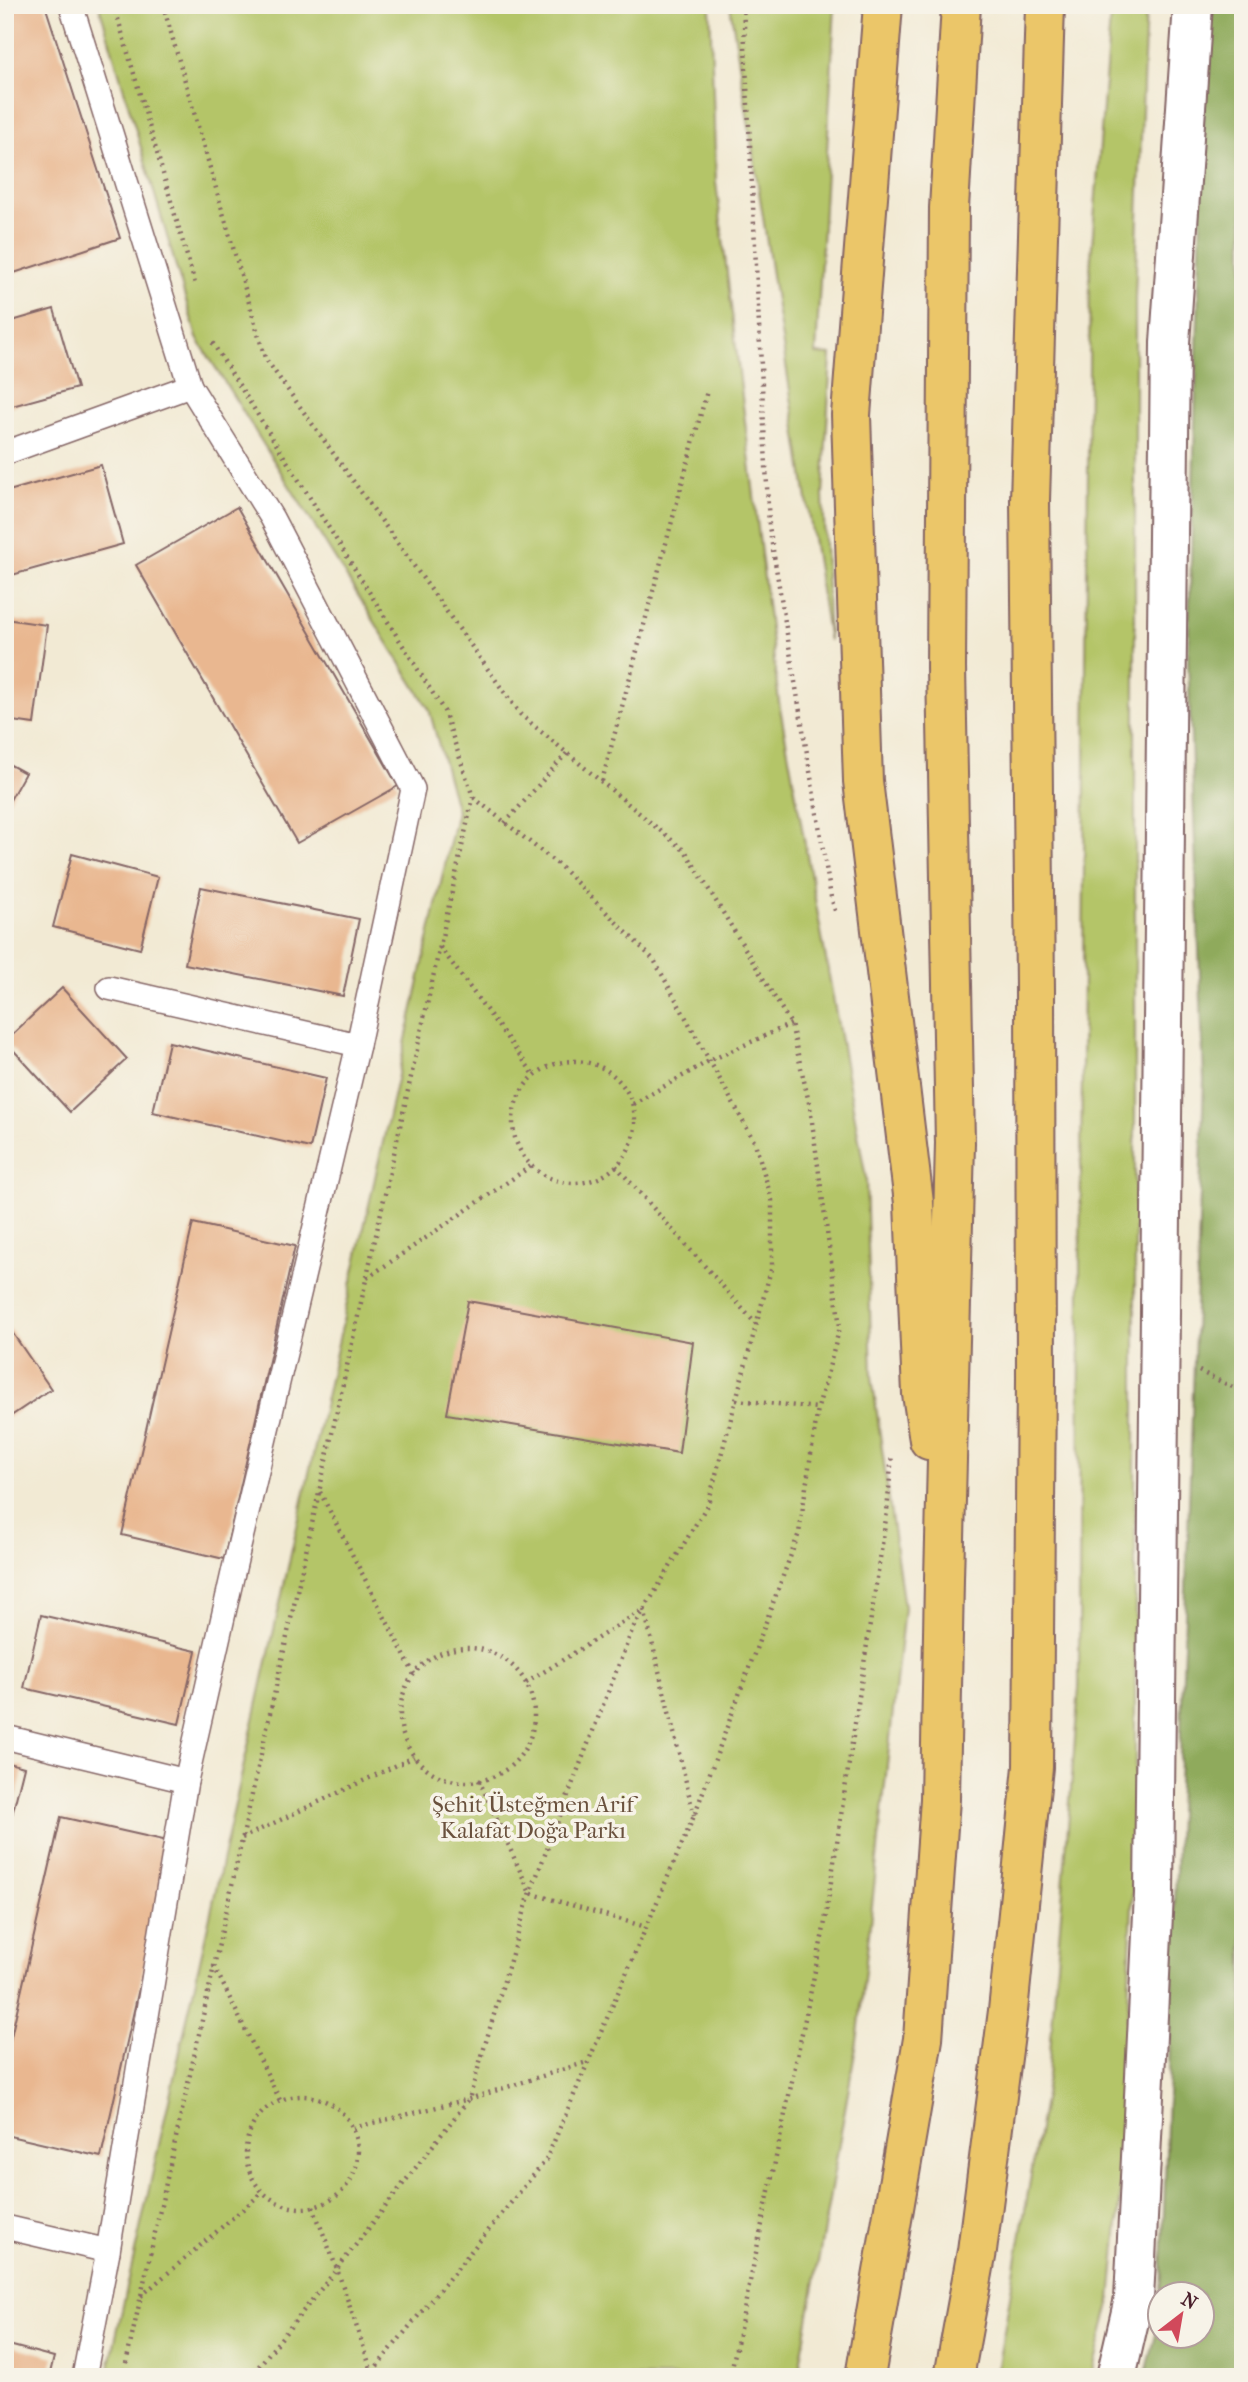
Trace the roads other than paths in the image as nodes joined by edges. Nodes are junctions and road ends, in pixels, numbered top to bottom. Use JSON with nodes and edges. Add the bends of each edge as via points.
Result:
{"nodes":[{"id":1,"x":71,"y":5,"type":"edge"},
{"id":2,"x":883,"y":5,"type":"edge"},
{"id":3,"x":961,"y":5,"type":"edge"},
{"id":4,"x":1045,"y":5,"type":"edge"},
{"id":5,"x":1193,"y":5,"type":"edge"},
{"id":6,"x":190,"y":386,"type":"junction"},
{"id":7,"x":5,"y":453,"type":"edge"},
{"id":8,"x":109,"y":988,"type":"dead end"},
{"id":9,"x":358,"y":1045,"type":"junction"},
{"id":10,"x":944,"y":1545,"type":"junction"},
{"id":11,"x":5,"y":1737,"type":"edge"},
{"id":12,"x":186,"y":1782,"type":"junction"},
{"id":13,"x":5,"y":2227,"type":"edge"},
{"id":14,"x":108,"y":2251,"type":"junction"},
{"id":15,"x":84,"y":2377,"type":"edge"},
{"id":16,"x":865,"y":2377,"type":"edge"},
{"id":17,"x":954,"y":2377,"type":"edge"},
{"id":18,"x":1116,"y":2377,"type":"edge"}],
"edges":[{"from":1,"to":6,"type":"lane"},
{"from":2,"to":10,"type":"highway","via":[[851,415],[863,781],[914,1203],[922,1394]]},
{"from":3,"to":10,"type":"highway","via":[[949,236],[946,667],[956,1143]]},
{"from":4,"to":17,"type":"highway","via":[[1030,500],[1034,1767],[977,2251]]},
{"from":5,"to":18,"type":"street","via":[[1170,343],[1154,1894],[1135,2299]]},
{"from":6,"to":7,"type":"lane"},
{"from":6,"to":9,"type":"lane","via":[[272,518],[413,789]]},
{"from":8,"to":9,"type":"lane"},
{"from":9,"to":12,"type":"lane"},
{"from":10,"to":16,"type":"highway","via":[[940,1799],[923,2039]]},
{"from":11,"to":12,"type":"lane"},
{"from":12,"to":14,"type":"lane"},
{"from":13,"to":14,"type":"lane"},
{"from":14,"to":15,"type":"lane"}]}
